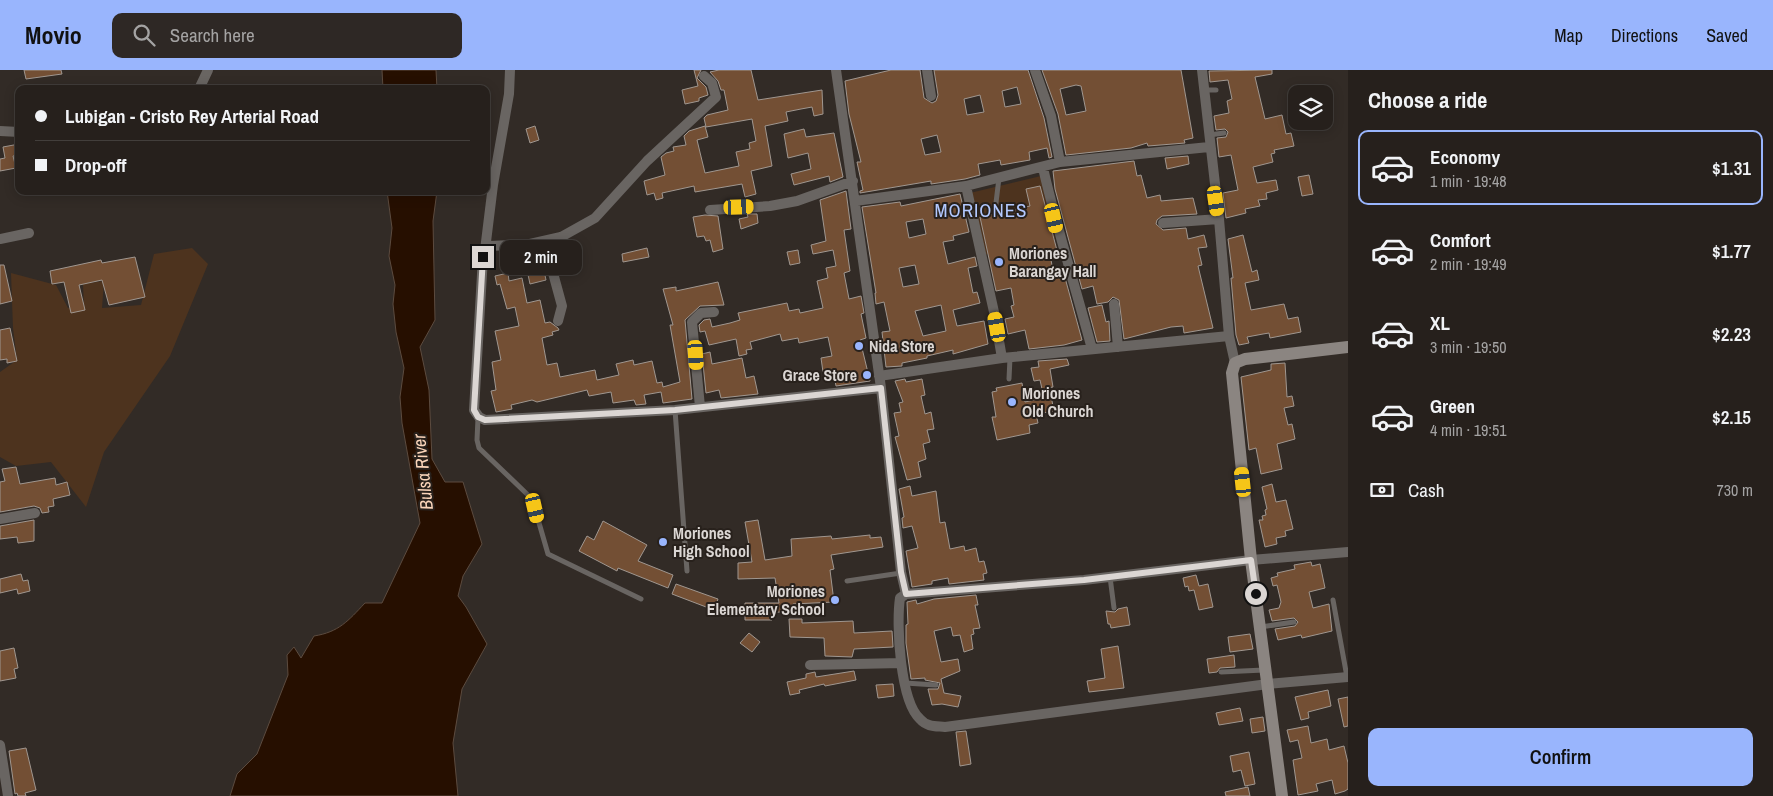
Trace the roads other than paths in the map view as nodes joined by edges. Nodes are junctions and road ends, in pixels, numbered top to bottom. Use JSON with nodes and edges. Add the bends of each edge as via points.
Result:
{"nodes":[{"id":1,"x":208,"y":70,"type":"edge"},
{"id":2,"x":510,"y":70,"type":"edge"},
{"id":3,"x":927,"y":70,"type":"edge"},
{"id":4,"x":1035,"y":70,"type":"edge"},
{"id":5,"x":1202,"y":70,"type":"edge"},
{"id":6,"x":839,"y":71,"type":"edge"},
{"id":7,"x":704,"y":76,"type":"dead end"},
{"id":8,"x":201,"y":85,"type":"edge"},
{"id":9,"x":1204,"y":90,"type":"junction"},
{"id":10,"x":1216,"y":90,"type":"dead end"},
{"id":11,"x":931,"y":96,"type":"dead end"},
{"id":12,"x":0,"y":131,"type":"edge"},
{"id":13,"x":15,"y":132,"type":"edge"},
{"id":14,"x":1224,"y":132,"type":"dead end"},
{"id":15,"x":1208,"y":135,"type":"junction"},
{"id":16,"x":1209,"y":148,"type":"junction"},
{"id":17,"x":1060,"y":162,"type":"junction"},
{"id":18,"x":1043,"y":168,"type":"junction"},
{"id":19,"x":999,"y":178,"type":"junction"},
{"id":20,"x":852,"y":181,"type":"junction"},
{"id":21,"x":966,"y":186,"type":"junction"},
{"id":22,"x":855,"y":201,"type":"junction"},
{"id":23,"x":710,"y":210,"type":"dead end"},
{"id":24,"x":995,"y":211,"type":"dead end"},
{"id":25,"x":1219,"y":219,"type":"junction"},
{"id":26,"x":1163,"y":223,"type":"dead end"},
{"id":27,"x":29,"y":233,"type":"dead end"},
{"id":28,"x":564,"y":236,"type":"junction"},
{"id":29,"x":0,"y":239,"type":"edge"},
{"id":30,"x":485,"y":250,"type":"junction"},
{"id":31,"x":1114,"y":304,"type":"dead end"},
{"id":32,"x":714,"y":312,"type":"dead end"},
{"id":33,"x":558,"y":321,"type":"dead end"},
{"id":34,"x":1229,"y":336,"type":"junction"},
{"id":35,"x":1118,"y":347,"type":"junction"},
{"id":36,"x":1348,"y":347,"type":"edge"},
{"id":37,"x":1092,"y":349,"type":"junction"},
{"id":38,"x":1006,"y":358,"type":"junction"},
{"id":39,"x":1235,"y":363,"type":"junction"},
{"id":40,"x":879,"y":376,"type":"junction"},
{"id":41,"x":1009,"y":379,"type":"dead end"},
{"id":42,"x":881,"y":388,"type":"junction"},
{"id":43,"x":700,"y":407,"type":"junction"},
{"id":44,"x":675,"y":410,"type":"junction"},
{"id":45,"x":478,"y":417,"type":"junction"},
{"id":46,"x":35,"y":514,"type":"dead end"},
{"id":47,"x":0,"y":519,"type":"edge"},
{"id":48,"x":1348,"y":552,"type":"edge"},
{"id":49,"x":1251,"y":560,"type":"junction"},
{"id":50,"x":687,"y":571,"type":"dead end"},
{"id":51,"x":901,"y":572,"type":"junction"},
{"id":52,"x":1110,"y":577,"type":"junction"},
{"id":53,"x":847,"y":581,"type":"dead end"},
{"id":54,"x":906,"y":594,"type":"junction"},
{"id":55,"x":641,"y":599,"type":"dead end"},
{"id":56,"x":1333,"y":600,"type":"dead end"},
{"id":57,"x":1114,"y":608,"type":"dead end"},
{"id":58,"x":1294,"y":622,"type":"dead end"},
{"id":59,"x":1261,"y":627,"type":"junction"},
{"id":60,"x":901,"y":663,"type":"junction"},
{"id":61,"x":810,"y":665,"type":"dead end"},
{"id":62,"x":1267,"y":670,"type":"junction"},
{"id":63,"x":1221,"y":672,"type":"dead end"},
{"id":64,"x":1348,"y":677,"type":"edge"},
{"id":65,"x":904,"y":683,"type":"junction"},
{"id":66,"x":1268,"y":684,"type":"junction"},
{"id":67,"x":936,"y":685,"type":"dead end"},
{"id":68,"x":0,"y":745,"type":"edge"},
{"id":69,"x":8,"y":796,"type":"edge"},
{"id":70,"x":1282,"y":796,"type":"edge"}],
"edges":[{"from":1,"to":8,"type":"street"},
{"from":2,"to":30,"type":"street"},
{"from":3,"to":11,"type":"street"},
{"from":4,"to":17,"type":"street","via":[[1051,116]]},
{"from":5,"to":9,"type":"street"},
{"from":6,"to":20,"type":"street"},
{"from":7,"to":28,"type":"street","via":[[712,83],[716,96],[647,161],[604,211]]},
{"from":9,"to":10,"type":"lane"},
{"from":9,"to":15,"type":"street"},
{"from":12,"to":13,"type":"street"},
{"from":14,"to":15,"type":"lane"},
{"from":15,"to":16,"type":"street"},
{"from":16,"to":17,"type":"street"},
{"from":16,"to":25,"type":"street"},
{"from":17,"to":18,"type":"street"},
{"from":18,"to":19,"type":"street"},
{"from":18,"to":37,"type":"street","via":[[1058,235]]},
{"from":19,"to":21,"type":"street"},
{"from":19,"to":24,"type":"lane"},
{"from":20,"to":22,"type":"street"},
{"from":20,"to":23,"type":"street","via":[[797,201]]},
{"from":21,"to":22,"type":"street"},
{"from":21,"to":38,"type":"street"},
{"from":22,"to":40,"type":"street"},
{"from":25,"to":26,"type":"street"},
{"from":25,"to":34,"type":"street"},
{"from":27,"to":29,"type":"street"},
{"from":28,"to":30,"type":"street","via":[[530,244],[490,246]]},
{"from":28,"to":33,"type":"street","via":[[562,256],[553,273],[562,306]]},
{"from":30,"to":45,"type":"street","via":[[474,410]]},
{"from":31,"to":35,"type":"street"},
{"from":32,"to":43,"type":"street","via":[[700,313],[692,322]]},
{"from":34,"to":35,"type":"street"},
{"from":34,"to":39,"type":"street"},
{"from":35,"to":37,"type":"street"},
{"from":36,"to":39,"type":"main road","via":[[1245,359]]},
{"from":37,"to":38,"type":"street"},
{"from":38,"to":40,"type":"street"},
{"from":38,"to":41,"type":"lane"},
{"from":39,"to":49,"type":"main road","via":[[1232,386]]},
{"from":40,"to":42,"type":"street"},
{"from":42,"to":43,"type":"street"},
{"from":42,"to":51,"type":"street"},
{"from":43,"to":44,"type":"street"},
{"from":44,"to":45,"type":"street","via":[[485,420]]},
{"from":44,"to":50,"type":"lane"},
{"from":45,"to":55,"type":"lane","via":[[476,440],[479,448],[529,496],[548,554]]},
{"from":46,"to":47,"type":"street"},
{"from":48,"to":49,"type":"street"},
{"from":49,"to":52,"type":"street"},
{"from":49,"to":59,"type":"main road"},
{"from":51,"to":53,"type":"lane"},
{"from":51,"to":54,"type":"street"},
{"from":52,"to":54,"type":"street"},
{"from":52,"to":57,"type":"lane"},
{"from":54,"to":60,"type":"street","via":[[900,598],[899,607]]},
{"from":56,"to":64,"type":"lane"},
{"from":58,"to":59,"type":"lane"},
{"from":59,"to":62,"type":"main road"},
{"from":60,"to":61,"type":"street"},
{"from":60,"to":65,"type":"street"},
{"from":62,"to":63,"type":"lane"},
{"from":62,"to":66,"type":"main road"},
{"from":64,"to":66,"type":"street"},
{"from":65,"to":66,"type":"street","via":[[918,718],[928,726],[945,727]]},
{"from":65,"to":67,"type":"lane"},
{"from":66,"to":70,"type":"main road"},
{"from":68,"to":69,"type":"street"}]}
